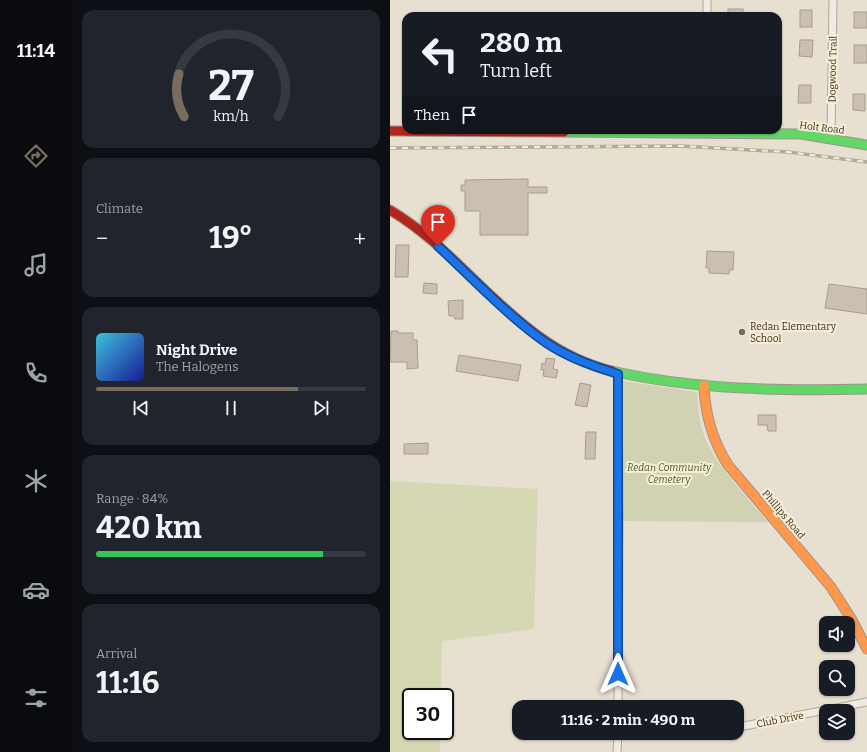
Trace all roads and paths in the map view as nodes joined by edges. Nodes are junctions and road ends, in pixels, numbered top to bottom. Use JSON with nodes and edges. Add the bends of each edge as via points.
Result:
{"nodes":[{"id":1,"x":707,"y":0,"type":"edge"},
{"id":2,"x":833,"y":0,"type":"edge"},
{"id":3,"x":707,"y":12,"type":"edge"},
{"id":4,"x":390,"y":131,"type":"edge"},
{"id":5,"x":402,"y":131,"type":"edge"},
{"id":6,"x":782,"y":134,"type":"edge"},
{"id":7,"x":831,"y":138,"type":"junction"},
{"id":8,"x":867,"y":145,"type":"edge"},
{"id":9,"x":390,"y":210,"type":"edge"},
{"id":10,"x":618,"y":374,"type":"junction"},
{"id":11,"x":704,"y":385,"type":"junction"},
{"id":12,"x":867,"y":389,"type":"edge"},
{"id":13,"x":867,"y":649,"type":"edge"},
{"id":14,"x":618,"y":700,"type":"edge"},
{"id":15,"x":867,"y":702,"type":"edge"},
{"id":16,"x":744,"y":726,"type":"edge"},
{"id":17,"x":618,"y":740,"type":"edge"},
{"id":18,"x":617,"y":752,"type":"edge"}],
"edges":[{"from":1,"to":3,"type":"street"},
{"from":2,"to":7,"type":"street","name":"Dogwood Trail"},
{"from":4,"to":5,"type":"street","name":"Holt Road"},
{"from":6,"to":7,"type":"street","name":"Holt Road"},
{"from":7,"to":8,"type":"street","name":"Holt Road"},
{"from":9,"to":10,"type":"street","via":[[433,242],[546,343],[582,362]]},
{"from":10,"to":11,"type":"street"},
{"from":10,"to":14,"type":"street"},
{"from":11,"to":12,"type":"street","via":[[791,391]]},
{"from":11,"to":13,"type":"street","name":"Phillips Road","via":[[706,420],[719,451],[732,470],[831,587]]},
{"from":15,"to":16,"type":"street","name":"Club Drive"},
{"from":17,"to":18,"type":"street"}]}
